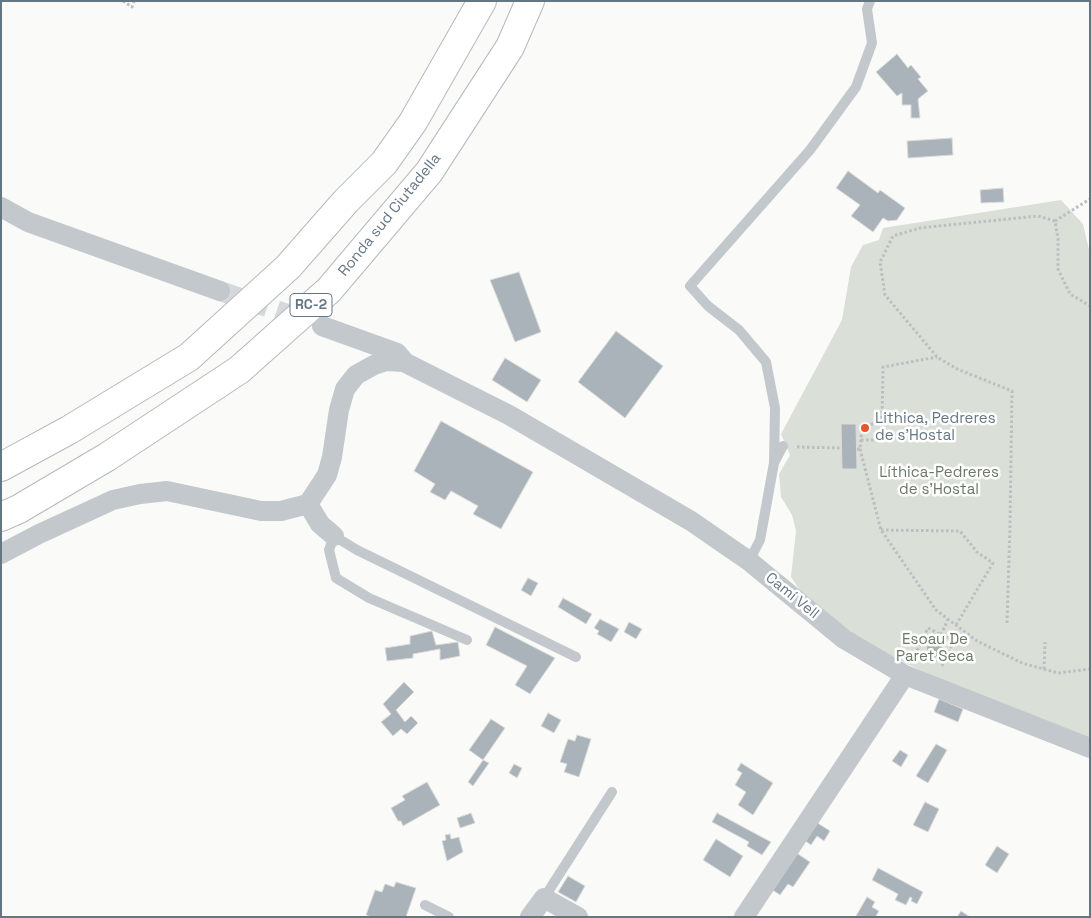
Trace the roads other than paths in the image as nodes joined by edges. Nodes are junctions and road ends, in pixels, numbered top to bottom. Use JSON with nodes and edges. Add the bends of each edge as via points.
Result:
{"nodes":[{"id":1,"x":482,"y":1,"type":"edge"},
{"id":2,"x":530,"y":1,"type":"edge"},
{"id":3,"x":870,"y":1,"type":"edge"},
{"id":4,"x":1,"y":207,"type":"edge"},
{"id":5,"x":220,"y":291,"type":"tunnel mouth"},
{"id":6,"x":322,"y":326,"type":"tunnel mouth"},
{"id":7,"x":404,"y":362,"type":"junction"},
{"id":8,"x":783,"y":446,"type":"road end"},
{"id":9,"x":774,"y":463,"type":"junction"},
{"id":10,"x":1,"y":467,"type":"edge"},
{"id":11,"x":308,"y":504,"type":"junction"},
{"id":12,"x":1,"y":517,"type":"edge"},
{"id":13,"x":334,"y":536,"type":"junction"},
{"id":14,"x":1,"y":554,"type":"edge"},
{"id":15,"x":749,"y":561,"type":"junction"},
{"id":16,"x":467,"y":640,"type":"dead end"},
{"id":17,"x":576,"y":657,"type":"dead end"},
{"id":18,"x":905,"y":675,"type":"junction"},
{"id":19,"x":1090,"y":748,"type":"edge"},
{"id":20,"x":612,"y":792,"type":"dead end"},
{"id":21,"x":544,"y":898,"type":"junction"},
{"id":22,"x":425,"y":905,"type":"dead end"},
{"id":23,"x":449,"y":917,"type":"edge"},
{"id":24,"x":530,"y":917,"type":"edge"},
{"id":25,"x":578,"y":917,"type":"edge"},
{"id":26,"x":744,"y":917,"type":"edge"}],
"edges":[{"from":1,"to":10,"type":"main road","number":"RC-2","via":[[413,122],[384,163],[288,267],[189,357]]},
{"from":2,"to":12,"type":"main road","name":"Ronda sud Ciutadella","number":"RC-2","via":[[510,47],[429,172],[329,290],[239,370],[107,457]]},
{"from":3,"to":9,"type":"lane","via":[[867,9],[872,43],[856,87],[810,150],[690,286],[708,306],[739,330],[766,362],[776,408]]},
{"from":4,"to":5,"type":"street","via":[[28,222]]},
{"from":6,"to":7,"type":"street","name":"Camí Vell","via":[[397,353]]},
{"from":7,"to":11,"type":"street","via":[[386,361],[374,365],[356,375],[345,389],[327,475]]},
{"from":7,"to":15,"type":"street","name":"Camí Vell","via":[[508,415],[691,521]]},
{"from":8,"to":9,"type":"lane"},
{"from":9,"to":15,"type":"lane","via":[[760,540]]},
{"from":11,"to":13,"type":"street","via":[[320,524]]},
{"from":11,"to":14,"type":"street","via":[[281,511],[261,511],[167,491],[140,494],[113,500]]},
{"from":13,"to":16,"type":"lane","via":[[329,550],[336,578],[369,598]]},
{"from":13,"to":17,"type":"lane"},
{"from":15,"to":18,"type":"street","name":"Camí Vell","via":[[844,639]]},
{"from":18,"to":19,"type":"street","name":"Camí Vell"},
{"from":18,"to":26,"type":"street"},
{"from":20,"to":21,"type":"lane"},
{"from":21,"to":24,"type":"street"},
{"from":21,"to":25,"type":"street"},
{"from":22,"to":23,"type":"lane"}]}
